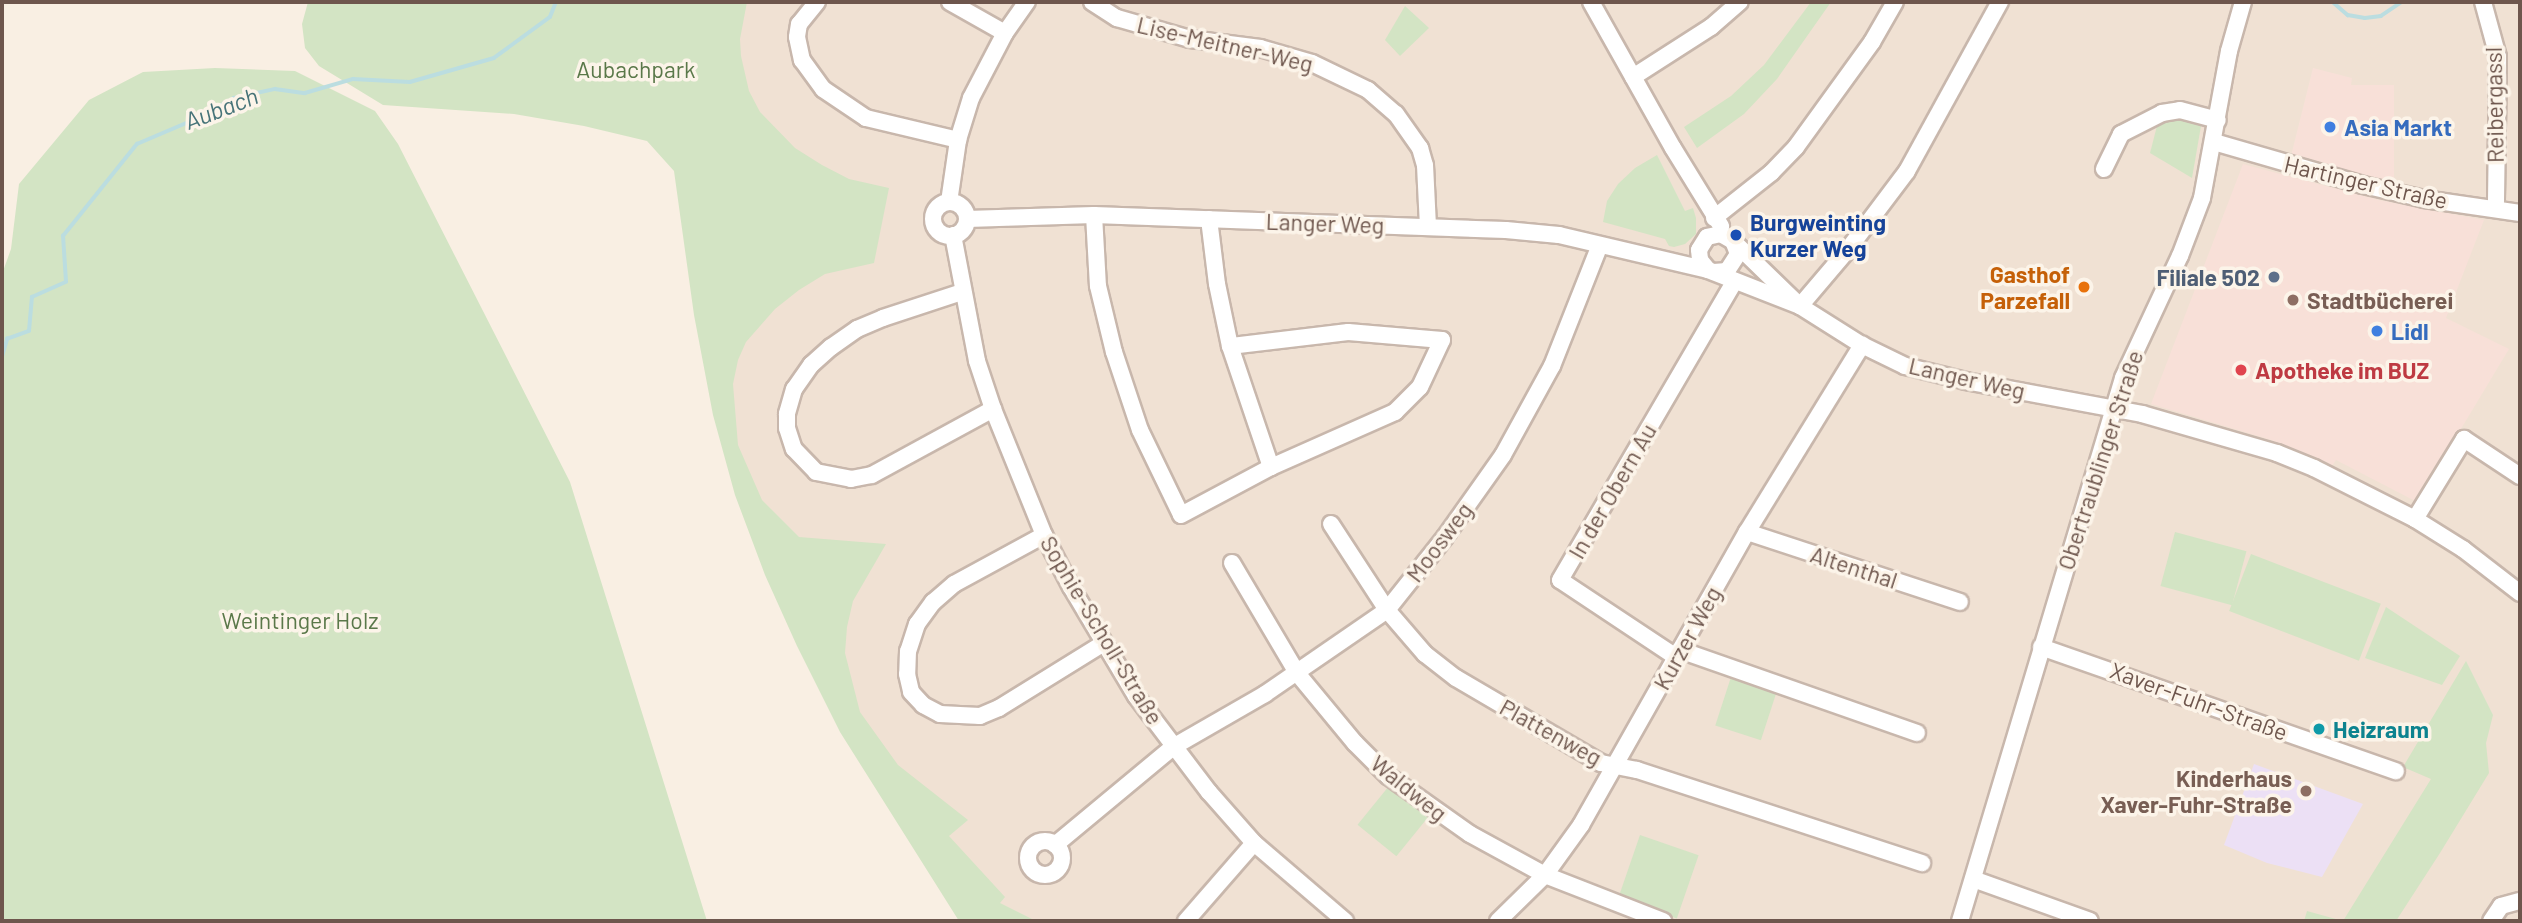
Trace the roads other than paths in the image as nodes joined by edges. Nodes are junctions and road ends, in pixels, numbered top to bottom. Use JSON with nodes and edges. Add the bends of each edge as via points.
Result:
{"nodes":[{"id":1,"x":817,"y":2,"type":"edge"},
{"id":2,"x":950,"y":2,"type":"edge"},
{"id":3,"x":1027,"y":2,"type":"edge"},
{"id":4,"x":1091,"y":2,"type":"edge"},
{"id":5,"x":1591,"y":2,"type":"edge"},
{"id":6,"x":1740,"y":2,"type":"edge"},
{"id":7,"x":1895,"y":2,"type":"edge"},
{"id":8,"x":2000,"y":2,"type":"edge"},
{"id":9,"x":2243,"y":2,"type":"edge"},
{"id":10,"x":2483,"y":2,"type":"edge"},
{"id":11,"x":1005,"y":33,"type":"junction"},
{"id":12,"x":1633,"y":77,"type":"junction"},
{"id":13,"x":2218,"y":120,"type":"junction"},
{"id":14,"x":958,"y":140,"type":"junction"},
{"id":15,"x":2214,"y":142,"type":"junction"},
{"id":16,"x":2104,"y":169,"type":"dead end"},
{"id":17,"x":950,"y":202,"type":"junction"},
{"id":18,"x":2496,"y":209,"type":"junction"},
{"id":19,"x":2520,"y":213,"type":"edge"},
{"id":20,"x":1094,"y":215,"type":"junction"},
{"id":21,"x":1712,"y":215,"type":"junction"},
{"id":22,"x":967,"y":219,"type":"junction"},
{"id":23,"x":1209,"y":219,"type":"junction"},
{"id":24,"x":1428,"y":227,"type":"junction"},
{"id":25,"x":953,"y":235,"type":"junction"},
{"id":26,"x":1734,"y":242,"type":"junction"},
{"id":27,"x":1703,"y":244,"type":"junction"},
{"id":28,"x":1600,"y":245,"type":"junction"},
{"id":29,"x":1680,"y":264,"type":"junction"},
{"id":30,"x":1711,"y":271,"type":"junction"},
{"id":31,"x":1734,"y":282,"type":"junction"},
{"id":32,"x":962,"y":292,"type":"junction"},
{"id":33,"x":1800,"y":306,"type":"junction"},
{"id":34,"x":1862,"y":345,"type":"junction"},
{"id":35,"x":1230,"y":346,"type":"junction"},
{"id":36,"x":2115,"y":408,"type":"junction"},
{"id":37,"x":993,"y":409,"type":"junction"},
{"id":38,"x":1271,"y":467,"type":"junction"},
{"id":39,"x":2520,"y":476,"type":"edge"},
{"id":40,"x":2415,"y":519,"type":"junction"},
{"id":41,"x":1331,"y":524,"type":"dead end"},
{"id":42,"x":1747,"y":532,"type":"junction"},
{"id":43,"x":1044,"y":536,"type":"junction"},
{"id":44,"x":1232,"y":563,"type":"dead end"},
{"id":45,"x":2520,"y":593,"type":"edge"},
{"id":46,"x":1960,"y":602,"type":"dead end"},
{"id":47,"x":1387,"y":610,"type":"junction"},
{"id":48,"x":1104,"y":643,"type":"junction"},
{"id":49,"x":2041,"y":647,"type":"junction"},
{"id":50,"x":1678,"y":653,"type":"junction"},
{"id":51,"x":1297,"y":673,"type":"junction"},
{"id":52,"x":1917,"y":733,"type":"dead end"},
{"id":53,"x":1173,"y":747,"type":"junction"},
{"id":54,"x":1617,"y":766,"type":"junction"},
{"id":55,"x":2396,"y":771,"type":"dead end"},
{"id":56,"x":1254,"y":843,"type":"junction"},
{"id":57,"x":1055,"y":845,"type":"dead end"},
{"id":58,"x":1922,"y":863,"type":"dead end"},
{"id":59,"x":1545,"y":875,"type":"junction"},
{"id":60,"x":1973,"y":879,"type":"junction"},
{"id":61,"x":2519,"y":903,"type":"edge"},
{"id":62,"x":1185,"y":921,"type":"edge"},
{"id":63,"x":1345,"y":921,"type":"edge"},
{"id":64,"x":1498,"y":921,"type":"edge"},
{"id":65,"x":1663,"y":921,"type":"edge"},
{"id":66,"x":1960,"y":921,"type":"edge"},
{"id":67,"x":2090,"y":921,"type":"edge"},
{"id":68,"x":2491,"y":921,"type":"edge"}],
"edges":[{"from":1,"to":14,"type":"street","via":[[799,24],[797,37],[802,60],[823,89],[866,118]]},
{"from":2,"to":11,"type":"street"},
{"from":3,"to":11,"type":"street"},
{"from":4,"to":24,"type":"street","name":"Lise-Meitner-Weg","via":[[1117,18],[1190,39],[1261,48],[1312,63],[1368,90],[1396,114],[1419,148],[1425,165]]},
{"from":5,"to":12,"type":"street"},
{"from":6,"to":12,"type":"street","via":[[1711,27]]},
{"from":7,"to":21,"type":"street","via":[[1796,147],[1771,173]]},
{"from":8,"to":33,"type":"street","via":[[1907,171]]},
{"from":9,"to":13,"type":"street","name":"Obertraublinger Straße","via":[[2229,51]]},
{"from":10,"to":18,"type":"street","name":"Reibergassl","via":[[2498,57]]},
{"from":11,"to":14,"type":"street","via":[[971,98]]},
{"from":12,"to":21,"type":"street"},
{"from":13,"to":15,"type":"street","name":"Obertraublinger Straße"},
{"from":13,"to":16,"type":"street","via":[[2180,110],[2162,113],[2122,134]]},
{"from":14,"to":17,"type":"street"},
{"from":15,"to":18,"type":"street","name":"Hartinger Straße","via":[[2363,185]]},
{"from":15,"to":36,"type":"street","name":"Obertraublinger Straße","via":[[2202,198],[2133,353]]},
{"from":17,"to":22,"type":"street","via":[[964,209]]},
{"from":17,"to":25,"type":"street","name":"Sophie-Scholl-Straße","via":[[937,208],[933,222],[943,234]]},
{"from":18,"to":19,"type":"street","name":"Hartinger Straße"},
{"from":20,"to":22,"type":"street","name":"Langer Weg"},
{"from":20,"to":23,"type":"street","name":"Langer Weg"},
{"from":20,"to":38,"type":"street","via":[[1098,286],[1114,352],[1140,430],[1181,516]]},
{"from":21,"to":26,"type":"street"},
{"from":21,"to":27,"type":"street"},
{"from":22,"to":25,"type":"street","via":[[963,230]]},
{"from":23,"to":24,"type":"street","name":"Langer Weg"},
{"from":23,"to":35,"type":"street"},
{"from":24,"to":28,"type":"street","name":"Langer Weg","via":[[1559,234]]},
{"from":25,"to":32,"type":"street","name":"Sophie-Scholl-Straße"},
{"from":26,"to":27,"type":"street","via":[[1721,234]]},
{"from":26,"to":30,"type":"street","via":[[1738,254],[1732,267],[1721,273]]},
{"from":26,"to":33,"type":"street"},
{"from":27,"to":29,"type":"street"},
{"from":27,"to":30,"type":"street","via":[[1700,260]]},
{"from":28,"to":29,"type":"street","name":"Langer Weg"},
{"from":28,"to":47,"type":"street","name":"Moosweg","via":[[1552,366],[1503,455]]},
{"from":29,"to":30,"type":"street","name":"Langer Weg"},
{"from":30,"to":31,"type":"street","name":"Langer Weg"},
{"from":31,"to":33,"type":"street","name":"Langer Weg"},
{"from":31,"to":50,"type":"street","name":"In der Obern Au","via":[[1560,580]]},
{"from":32,"to":37,"type":"street","name":"Sophie-Scholl-Straße"},
{"from":32,"to":37,"type":"street","via":[[883,318],[831,347],[794,390],[787,428],[794,449],[816,472],[851,479],[872,475]]},
{"from":33,"to":34,"type":"street","name":"Langer Weg"},
{"from":34,"to":36,"type":"street","name":"Langer Weg","via":[[1905,366],[1951,378]]},
{"from":34,"to":42,"type":"street","name":"Kurzer Weg"},
{"from":35,"to":38,"type":"street"},
{"from":35,"to":38,"type":"street","via":[[1348,332],[1441,340],[1420,387],[1395,411]]},
{"from":36,"to":40,"type":"street","name":"Langer Weg","via":[[2277,453]]},
{"from":36,"to":49,"type":"street","name":"Obertraublinger Straße"},
{"from":37,"to":43,"type":"street","name":"Sophie-Scholl-Straße"},
{"from":39,"to":40,"type":"street","via":[[2464,439]]},
{"from":40,"to":45,"type":"street","name":"Langer Weg"},
{"from":41,"to":47,"type":"street","name":"Plattenweg"},
{"from":42,"to":46,"type":"street","name":"Altenthal"},
{"from":42,"to":50,"type":"street","name":"Kurzer Weg"},
{"from":43,"to":48,"type":"street","name":"Sophie-Scholl-Straße"},
{"from":43,"to":48,"type":"street","via":[[954,584],[933,602],[917,624],[908,650],[911,692],[940,715],[980,716]]},
{"from":44,"to":51,"type":"street","name":"Waldweg"},
{"from":47,"to":51,"type":"street","name":"Moosweg"},
{"from":47,"to":54,"type":"street","name":"Plattenweg","via":[[1425,654],[1456,678],[1601,763]]},
{"from":48,"to":53,"type":"street","name":"Sophie-Scholl-Straße"},
{"from":49,"to":55,"type":"street","name":"Xaver-Fuhr-Straße"},
{"from":49,"to":60,"type":"street","name":"Obertraublinger Straße"},
{"from":50,"to":52,"type":"street","name":"In der Obern Au"},
{"from":50,"to":54,"type":"street","name":"Kurzer Weg"},
{"from":51,"to":53,"type":"street","name":"Moosweg"},
{"from":51,"to":59,"type":"street","name":"Waldweg","via":[[1388,776],[1470,834]]},
{"from":53,"to":56,"type":"street","name":"Sophie-Scholl-Straße"},
{"from":53,"to":57,"type":"street","name":"Moosweg"},
{"from":54,"to":58,"type":"street","name":"Plattenweg"},
{"from":54,"to":59,"type":"street","name":"Kurzer Weg"},
{"from":56,"to":62,"type":"street"},
{"from":56,"to":63,"type":"street","name":"Sophie-Scholl-Straße"},
{"from":59,"to":64,"type":"street","name":"Kurzer Weg"},
{"from":59,"to":65,"type":"street","name":"Waldweg"},
{"from":60,"to":66,"type":"street","name":"Obertraublinger Straße"},
{"from":60,"to":67,"type":"street"},
{"from":61,"to":68,"type":"street","via":[[2501,906]]}]}
